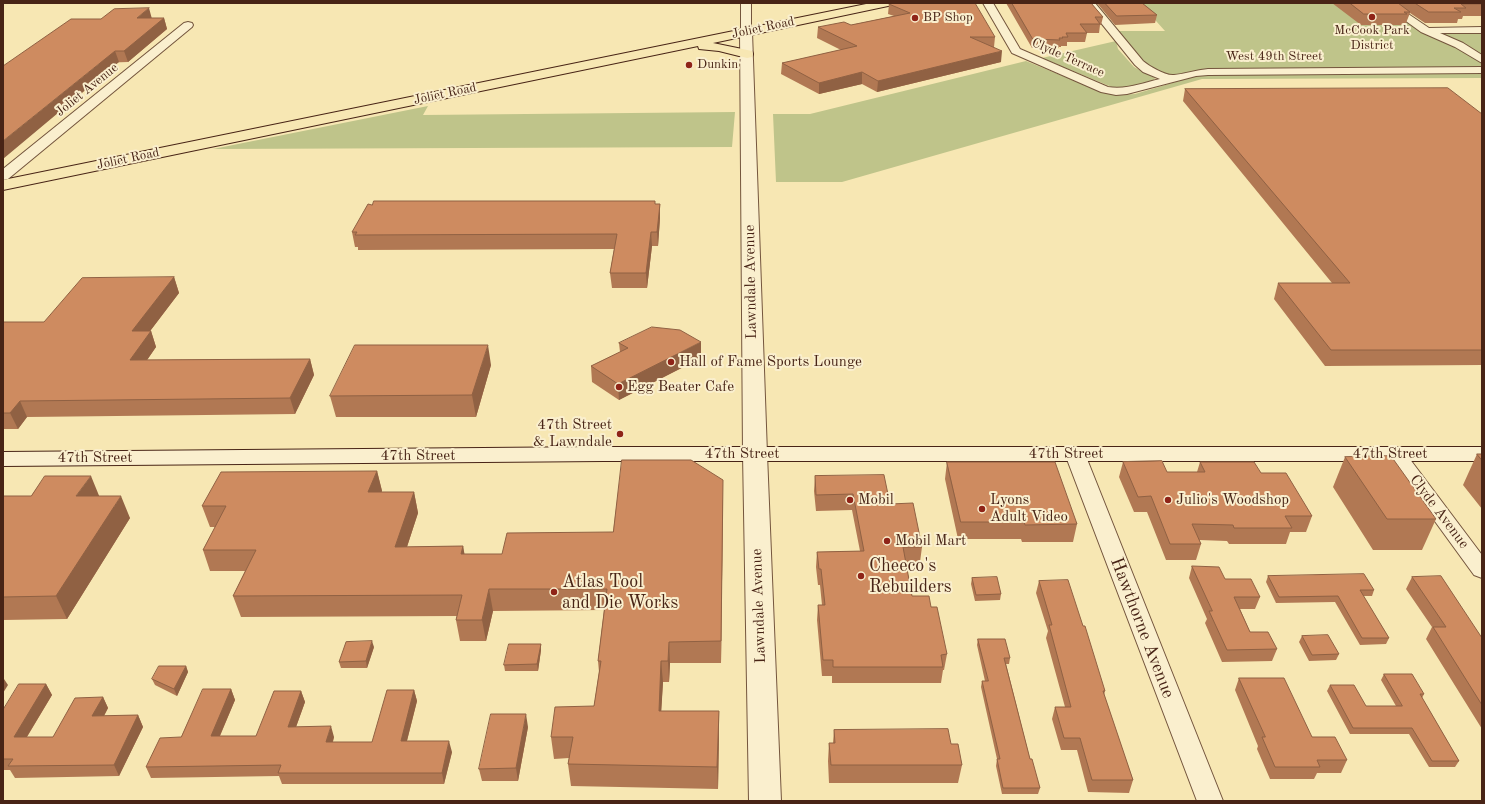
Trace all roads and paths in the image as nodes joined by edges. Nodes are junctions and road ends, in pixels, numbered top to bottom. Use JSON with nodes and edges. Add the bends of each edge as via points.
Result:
{"nodes":[{"id":1,"x":746,"y":3,"type":"edge"},
{"id":2,"x":888,"y":3,"type":"edge"},
{"id":3,"x":988,"y":3,"type":"edge"},
{"id":4,"x":1090,"y":3,"type":"edge"},
{"id":5,"x":1386,"y":3,"type":"edge"},
{"id":6,"x":746,"y":17,"type":"junction"},
{"id":7,"x":787,"y":23,"type":"junction"},
{"id":8,"x":188,"y":25,"type":"dead end"},
{"id":9,"x":1425,"y":30,"type":"junction"},
{"id":10,"x":1482,"y":30,"type":"edge"},
{"id":11,"x":746,"y":32,"type":"junction"},
{"id":12,"x":686,"y":44,"type":"junction"},
{"id":13,"x":747,"y":54,"type":"junction"},
{"id":14,"x":1482,"y":60,"type":"edge"},
{"id":15,"x":1482,"y":70,"type":"edge"},
{"id":16,"x":1170,"y":79,"type":"junction"},
{"id":17,"x":1116,"y":92,"type":"joint"},
{"id":18,"x":3,"y":176,"type":"edge"},
{"id":19,"x":3,"y":185,"type":"edge"},
{"id":20,"x":755,"y":454,"type":"junction"},
{"id":21,"x":1075,"y":454,"type":"junction"},
{"id":22,"x":1396,"y":454,"type":"junction"},
{"id":23,"x":1482,"y":454,"type":"edge"},
{"id":24,"x":3,"y":459,"type":"edge"},
{"id":25,"x":1482,"y":570,"type":"edge"},
{"id":26,"x":765,"y":801,"type":"edge"},
{"id":27,"x":1210,"y":801,"type":"edge"}],
"edges":[{"from":1,"to":6,"type":"street","name":"Lawndale Avenue"},
{"from":2,"to":7,"type":"main road","name":"Joliet Road"},
{"from":3,"to":17,"type":"street","name":"Clyde Terrace","via":[[1016,51],[1104,90]]},
{"from":4,"to":16,"type":"street","via":[[1139,63],[1147,70]]},
{"from":5,"to":9,"type":"street"},
{"from":6,"to":7,"type":"main road"},
{"from":6,"to":11,"type":"street","name":"Lawndale Avenue"},
{"from":7,"to":11,"type":"main road","name":"Joliet Road"},
{"from":8,"to":18,"type":"street","name":"Joliet Avenue"},
{"from":9,"to":10,"type":"street"},
{"from":9,"to":14,"type":"street","via":[[1459,45]]},
{"from":11,"to":12,"type":"main road","name":"Joliet Road"},
{"from":11,"to":13,"type":"street","name":"Lawndale Avenue"},
{"from":12,"to":13,"type":"main road","via":[[719,47]]},
{"from":12,"to":19,"type":"main road","name":"Joliet Road"},
{"from":13,"to":20,"type":"street","name":"Lawndale Avenue"},
{"from":15,"to":16,"type":"street","name":"West 49th Street","via":[[1208,72]]},
{"from":16,"to":17,"type":"street","name":"West 49th Street"},
{"from":20,"to":21,"type":"street","name":"47th Street"},
{"from":20,"to":24,"type":"street","name":"47th Street"},
{"from":20,"to":26,"type":"street","name":"Lawndale Avenue"},
{"from":21,"to":22,"type":"street","name":"47th Street"},
{"from":21,"to":27,"type":"street","name":"Hawthorne Avenue"},
{"from":22,"to":23,"type":"street","name":"47th Street"},
{"from":22,"to":25,"type":"street","name":"Clyde Avenue"}]}
